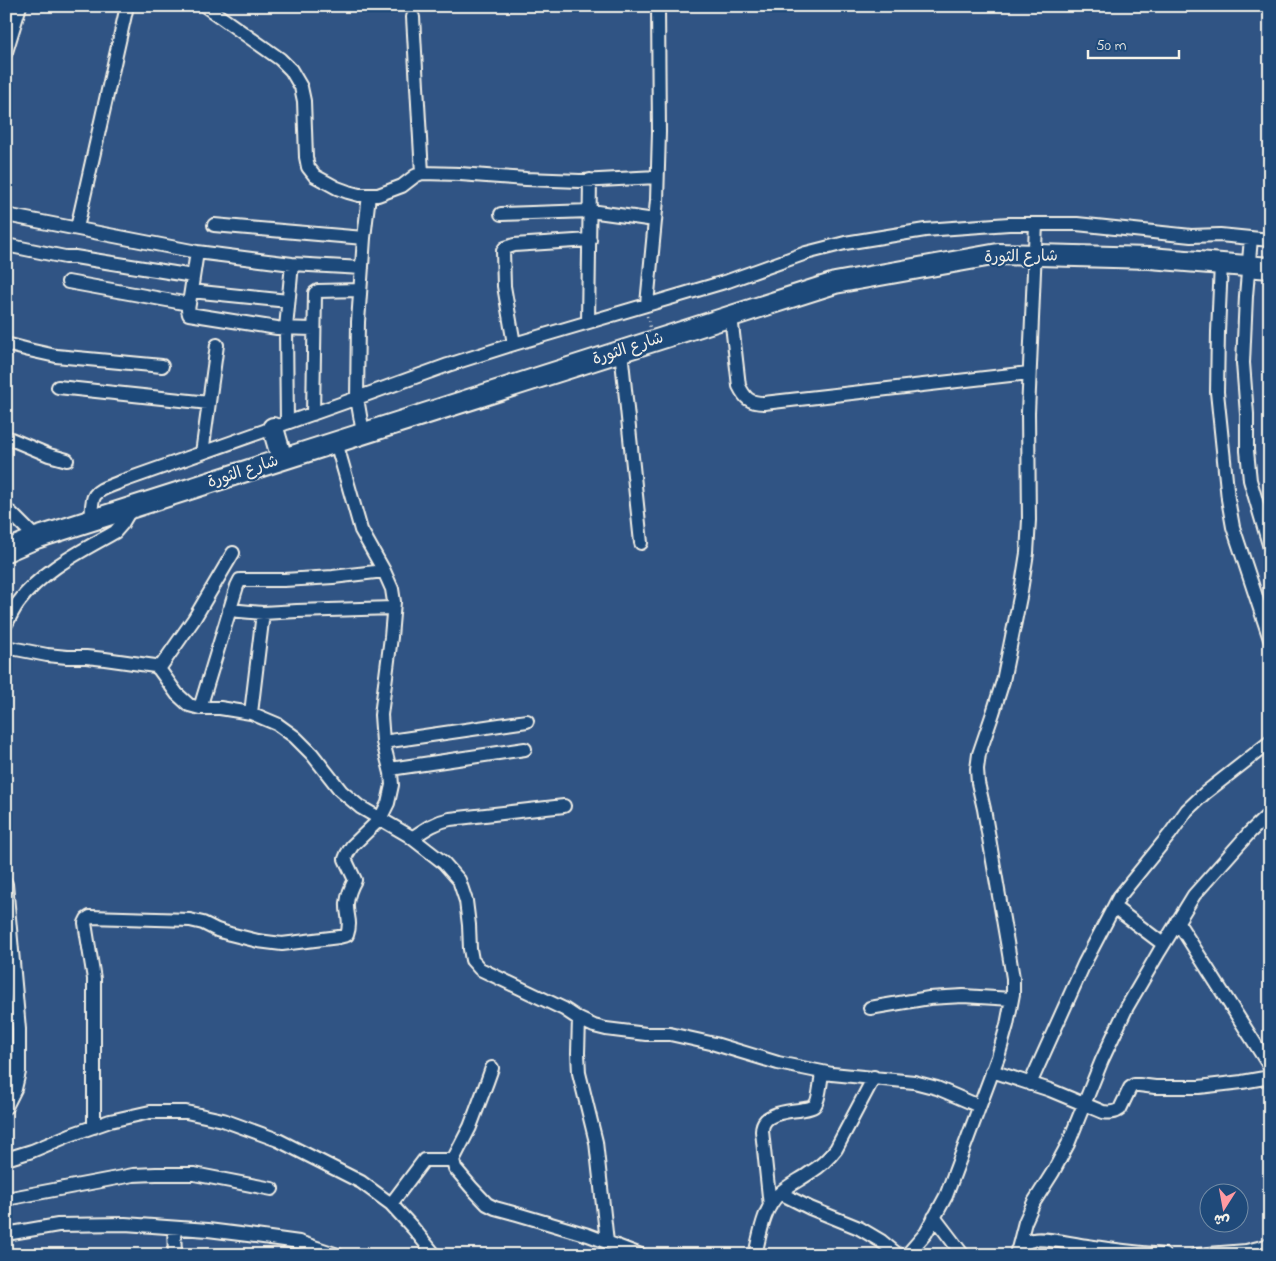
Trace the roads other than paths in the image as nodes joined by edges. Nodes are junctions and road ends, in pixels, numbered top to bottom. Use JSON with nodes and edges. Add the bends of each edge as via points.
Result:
{"nodes":[{"id":1,"x":20,"y":6,"type":"edge"},
{"id":2,"x":127,"y":6,"type":"edge"},
{"id":3,"x":205,"y":6,"type":"edge"},
{"id":4,"x":658,"y":6,"type":"edge"},
{"id":5,"x":413,"y":17,"type":"dead end"},
{"id":6,"x":6,"y":52,"type":"edge"},
{"id":7,"x":422,"y":173,"type":"junction"},
{"id":8,"x":657,"y":176,"type":"junction"},
{"id":9,"x":590,"y":180,"type":"junction"},
{"id":10,"x":368,"y":196,"type":"junction"},
{"id":11,"x":590,"y":210,"type":"junction"},
{"id":12,"x":501,"y":214,"type":"dead end"},
{"id":13,"x":6,"y":215,"type":"edge"},
{"id":14,"x":655,"y":220,"type":"junction"},
{"id":15,"x":1036,"y":224,"type":"junction"},
{"id":16,"x":214,"y":225,"type":"dead end"},
{"id":17,"x":77,"y":228,"type":"junction"},
{"id":18,"x":364,"y":238,"type":"junction"},
{"id":19,"x":1250,"y":238,"type":"junction"},
{"id":20,"x":590,"y":240,"type":"junction"},
{"id":21,"x":1270,"y":240,"type":"edge"},
{"id":22,"x":6,"y":245,"type":"edge"},
{"id":23,"x":197,"y":252,"type":"junction"},
{"id":24,"x":1034,"y":255,"type":"junction"},
{"id":25,"x":292,"y":264,"type":"junction"},
{"id":26,"x":1222,"y":264,"type":"junction"},
{"id":27,"x":1248,"y":266,"type":"junction"},
{"id":28,"x":362,"y":268,"type":"junction"},
{"id":29,"x":1270,"y":268,"type":"edge"},
{"id":30,"x":193,"y":276,"type":"junction"},
{"id":31,"x":68,"y":282,"type":"dead end"},
{"id":32,"x":360,"y":290,"type":"junction"},
{"id":33,"x":191,"y":291,"type":"junction"},
{"id":34,"x":288,"y":301,"type":"junction"},
{"id":35,"x":189,"y":304,"type":"junction"},
{"id":36,"x":645,"y":305,"type":"junction"},
{"id":37,"x":731,"y":316,"type":"junction"},
{"id":38,"x":588,"y":322,"type":"junction"},
{"id":39,"x":286,"y":328,"type":"junction"},
{"id":40,"x":314,"y":329,"type":"junction"},
{"id":41,"x":6,"y":344,"type":"edge"},
{"id":42,"x":514,"y":344,"type":"junction"},
{"id":43,"x":217,"y":345,"type":"dead end"},
{"id":44,"x":621,"y":351,"type":"junction"},
{"id":45,"x":162,"y":366,"type":"dead end"},
{"id":46,"x":1029,"y":373,"type":"junction"},
{"id":47,"x":58,"y":387,"type":"dead end"},
{"id":48,"x":357,"y":398,"type":"junction"},
{"id":49,"x":209,"y":403,"type":"junction"},
{"id":50,"x":313,"y":414,"type":"junction"},
{"id":51,"x":280,"y":426,"type":"junction"},
{"id":52,"x":363,"y":434,"type":"junction"},
{"id":53,"x":6,"y":437,"type":"edge"},
{"id":54,"x":336,"y":442,"type":"junction"},
{"id":55,"x":202,"y":453,"type":"junction"},
{"id":56,"x":282,"y":459,"type":"junction"},
{"id":57,"x":67,"y":460,"type":"dead end"},
{"id":58,"x":132,"y":507,"type":"junction"},
{"id":59,"x":6,"y":510,"type":"edge"},
{"id":60,"x":92,"y":520,"type":"junction"},
{"id":61,"x":36,"y":538,"type":"junction"},
{"id":62,"x":640,"y":543,"type":"dead end"},
{"id":63,"x":1270,"y":548,"type":"edge"},
{"id":64,"x":6,"y":551,"type":"edge"},
{"id":65,"x":233,"y":553,"type":"dead end"},
{"id":66,"x":384,"y":571,"type":"junction"},
{"id":67,"x":394,"y":608,"type":"junction"},
{"id":68,"x":229,"y":610,"type":"junction"},
{"id":69,"x":263,"y":613,"type":"junction"},
{"id":70,"x":6,"y":624,"type":"edge"},
{"id":71,"x":1270,"y":639,"type":"edge"},
{"id":72,"x":6,"y":648,"type":"edge"},
{"id":73,"x":159,"y":669,"type":"junction"},
{"id":74,"x":200,"y":708,"type":"junction"},
{"id":75,"x":251,"y":713,"type":"junction"},
{"id":76,"x":527,"y":721,"type":"dead end"},
{"id":77,"x":383,"y":742,"type":"junction"},
{"id":78,"x":1270,"y":742,"type":"edge"},
{"id":79,"x":525,"y":749,"type":"dead end"},
{"id":80,"x":390,"y":769,"type":"junction"},
{"id":81,"x":564,"y":806,"type":"dead end"},
{"id":82,"x":1270,"y":813,"type":"edge"},
{"id":83,"x":380,"y":819,"type":"junction"},
{"id":84,"x":412,"y":838,"type":"junction"},
{"id":85,"x":6,"y":884,"type":"edge"},
{"id":86,"x":1114,"y":907,"type":"junction"},
{"id":87,"x":8,"y":921,"type":"edge"},
{"id":88,"x":1177,"y":922,"type":"junction"},
{"id":89,"x":1163,"y":944,"type":"junction"},
{"id":90,"x":1012,"y":999,"type":"junction"},
{"id":91,"x":870,"y":1008,"type":"dead end"},
{"id":92,"x":579,"y":1019,"type":"junction"},
{"id":93,"x":1270,"y":1067,"type":"edge"},
{"id":94,"x":492,"y":1068,"type":"dead end"},
{"id":95,"x":822,"y":1072,"type":"junction"},
{"id":96,"x":992,"y":1072,"type":"junction"},
{"id":97,"x":874,"y":1077,"type":"junction"},
{"id":98,"x":1270,"y":1077,"type":"edge"},
{"id":99,"x":1030,"y":1084,"type":"junction"},
{"id":100,"x":1085,"y":1104,"type":"junction"},
{"id":101,"x":979,"y":1106,"type":"junction"},
{"id":102,"x":6,"y":1107,"type":"edge"},
{"id":103,"x":94,"y":1127,"type":"junction"},
{"id":104,"x":6,"y":1159,"type":"edge"},
{"id":105,"x":453,"y":1160,"type":"junction"},
{"id":106,"x":272,"y":1189,"type":"dead end"},
{"id":107,"x":780,"y":1193,"type":"junction"},
{"id":108,"x":6,"y":1199,"type":"edge"},
{"id":109,"x":391,"y":1204,"type":"junction"},
{"id":110,"x":770,"y":1206,"type":"junction"},
{"id":111,"x":934,"y":1217,"type":"junction"},
{"id":112,"x":174,"y":1228,"type":"junction"},
{"id":113,"x":6,"y":1234,"type":"edge"},
{"id":114,"x":608,"y":1242,"type":"junction"},
{"id":115,"x":1270,"y":1246,"type":"edge"},
{"id":116,"x":1015,"y":1252,"type":"edge"},
{"id":117,"x":175,"y":1255,"type":"edge"},
{"id":118,"x":338,"y":1255,"type":"edge"},
{"id":119,"x":435,"y":1255,"type":"edge"},
{"id":120,"x":641,"y":1255,"type":"edge"},
{"id":121,"x":755,"y":1255,"type":"edge"},
{"id":122,"x":898,"y":1255,"type":"edge"},
{"id":123,"x":907,"y":1255,"type":"edge"},
{"id":124,"x":963,"y":1255,"type":"edge"},
{"id":125,"x":1164,"y":1255,"type":"edge"},
{"id":126,"x":1196,"y":1255,"type":"edge"}],
"edges":[{"from":1,"to":6,"type":"street"},
{"from":2,"to":17,"type":"street"},
{"from":3,"to":10,"type":"street","via":[[280,59],[302,87],[306,157],[315,176],[337,188]]},
{"from":4,"to":8,"type":"street"},
{"from":5,"to":7,"type":"street"},
{"from":7,"to":9,"type":"street"},
{"from":7,"to":10,"type":"street","via":[[402,186]]},
{"from":8,"to":9,"type":"street"},
{"from":8,"to":14,"type":"street"},
{"from":9,"to":11,"type":"street"},
{"from":10,"to":18,"type":"street"},
{"from":11,"to":12,"type":"street"},
{"from":11,"to":14,"type":"street"},
{"from":11,"to":20,"type":"street"},
{"from":13,"to":17,"type":"street"},
{"from":14,"to":36,"type":"street"},
{"from":15,"to":19,"type":"street","via":[[1078,224],[1191,236]]},
{"from":15,"to":24,"type":"street"},
{"from":15,"to":36,"type":"street","via":[[925,230],[845,242]]},
{"from":16,"to":18,"type":"street"},
{"from":17,"to":23,"type":"street"},
{"from":18,"to":28,"type":"street"},
{"from":19,"to":21,"type":"street"},
{"from":19,"to":27,"type":"street"},
{"from":20,"to":38,"type":"street"},
{"from":20,"to":42,"type":"street","via":[[505,248],[504,286]]},
{"from":22,"to":30,"type":"street"},
{"from":23,"to":25,"type":"street"},
{"from":23,"to":30,"type":"street"},
{"from":24,"to":26,"type":"main road","name":"شارع الثورة","via":[[1150,258]]},
{"from":24,"to":37,"type":"main road","name":"شارع الثورة","via":[[998,254],[835,283]]},
{"from":24,"to":46,"type":"street"},
{"from":25,"to":28,"type":"street"},
{"from":25,"to":34,"type":"street"},
{"from":26,"to":27,"type":"main road","name":"شارع الثورة"},
{"from":26,"to":71,"type":"street","via":[[1217,392],[1228,499],[1233,527]]},
{"from":27,"to":29,"type":"main road","name":"شارع الثورة"},
{"from":27,"to":63,"type":"street","via":[[1243,363],[1247,451],[1250,480]]},
{"from":28,"to":32,"type":"street"},
{"from":30,"to":33,"type":"street"},
{"from":31,"to":35,"type":"street"},
{"from":32,"to":40,"type":"street","via":[[316,292]]},
{"from":32,"to":48,"type":"street"},
{"from":33,"to":34,"type":"street"},
{"from":33,"to":35,"type":"street"},
{"from":34,"to":39,"type":"street"},
{"from":35,"to":39,"type":"street","via":[[188,313],[192,316]]},
{"from":36,"to":38,"type":"street"},
{"from":37,"to":44,"type":"main road","name":"شارع الثورة"},
{"from":37,"to":46,"type":"street","via":[[739,386],[744,395],[756,403]]},
{"from":38,"to":42,"type":"street"},
{"from":39,"to":40,"type":"street"},
{"from":39,"to":51,"type":"street"},
{"from":40,"to":50,"type":"street"},
{"from":41,"to":45,"type":"street","via":[[56,356]]},
{"from":42,"to":48,"type":"street"},
{"from":43,"to":49,"type":"street"},
{"from":44,"to":52,"type":"main road","name":"شارع الثورة"},
{"from":44,"to":62,"type":"street"},
{"from":46,"to":90,"type":"street","via":[[1027,553],[1002,682],[977,769],[1012,971]]},
{"from":47,"to":49,"type":"street"},
{"from":48,"to":50,"type":"street"},
{"from":48,"to":52,"type":"street"},
{"from":49,"to":55,"type":"street"},
{"from":50,"to":51,"type":"street"},
{"from":51,"to":55,"type":"street"},
{"from":51,"to":56,"type":"main road"},
{"from":52,"to":54,"type":"main road","name":"شارع الثورة"},
{"from":53,"to":57,"type":"street"},
{"from":54,"to":56,"type":"main road","name":"شارع الثورة"},
{"from":54,"to":66,"type":"street","via":[[361,530]]},
{"from":55,"to":60,"type":"street","via":[[97,492],[92,501]]},
{"from":56,"to":58,"type":"main road","name":"شارع الثورة"},
{"from":58,"to":60,"type":"main road","name":"شارع الثورة"},
{"from":58,"to":70,"type":"street","via":[[115,532],[55,567],[38,581]]},
{"from":59,"to":61,"type":"street"},
{"from":60,"to":61,"type":"main road","name":"شارع الثورة"},
{"from":61,"to":64,"type":"main road","name":"شارع الثورة"},
{"from":65,"to":73,"type":"street"},
{"from":66,"to":67,"type":"street","via":[[392,589]]},
{"from":66,"to":68,"type":"street","via":[[333,577],[240,580]]},
{"from":67,"to":69,"type":"street"},
{"from":67,"to":77,"type":"street","via":[[381,715]]},
{"from":68,"to":69,"type":"street"},
{"from":68,"to":74,"type":"street"},
{"from":69,"to":75,"type":"street"},
{"from":72,"to":73,"type":"street","via":[[67,658],[105,659]]},
{"from":73,"to":74,"type":"street","via":[[176,694]]},
{"from":74,"to":75,"type":"street"},
{"from":75,"to":83,"type":"street","via":[[295,736],[341,791],[360,808]]},
{"from":76,"to":77,"type":"street"},
{"from":77,"to":80,"type":"street"},
{"from":78,"to":86,"type":"street","via":[[1187,810]]},
{"from":79,"to":80,"type":"street"},
{"from":80,"to":83,"type":"street","via":[[392,785]]},
{"from":81,"to":84,"type":"street","via":[[440,821]]},
{"from":82,"to":88,"type":"street","via":[[1194,895]]},
{"from":83,"to":84,"type":"street"},
{"from":83,"to":103,"type":"street","via":[[352,846],[345,860],[355,880],[347,905],[347,935],[282,944],[230,934],[190,920],[87,919],[94,978]]},
{"from":84,"to":92,"type":"street","via":[[444,863],[459,880],[466,901],[472,960],[480,968]]},
{"from":85,"to":87,"type":"street"},
{"from":86,"to":89,"type":"street"},
{"from":86,"to":99,"type":"street","via":[[1084,964]]},
{"from":87,"to":102,"type":"street","via":[[19,1029],[19,1072]]},
{"from":88,"to":89,"type":"street"},
{"from":88,"to":93,"type":"street"},
{"from":89,"to":100,"type":"street","via":[[1127,1007]]},
{"from":90,"to":91,"type":"street","via":[[929,998]]},
{"from":90,"to":96,"type":"street"},
{"from":92,"to":95,"type":"street","via":[[606,1029],[670,1034]]},
{"from":92,"to":114,"type":"street","via":[[580,1073],[596,1142]]},
{"from":94,"to":105,"type":"street"},
{"from":95,"to":97,"type":"street"},
{"from":95,"to":110,"type":"street","via":[[814,1106],[777,1115],[764,1123],[762,1131]]},
{"from":96,"to":99,"type":"street"},
{"from":96,"to":101,"type":"street"},
{"from":97,"to":101,"type":"street","via":[[937,1088]]},
{"from":97,"to":107,"type":"street","via":[[829,1158]]},
{"from":98,"to":100,"type":"street","via":[[1199,1087],[1134,1085],[1120,1109],[1111,1113]]},
{"from":99,"to":100,"type":"street"},
{"from":100,"to":116,"type":"street","via":[[1068,1144],[1034,1202]]},
{"from":101,"to":111,"type":"street","via":[[946,1196]]},
{"from":103,"to":104,"type":"street"},
{"from":103,"to":109,"type":"street","via":[[150,1112],[186,1112],[223,1120],[278,1140],[333,1167]]},
{"from":105,"to":109,"type":"street","via":[[424,1160]]},
{"from":105,"to":114,"type":"street","via":[[455,1168],[487,1204]]},
{"from":106,"to":108,"type":"street","via":[[194,1174],[156,1174],[132,1175]]},
{"from":107,"to":110,"type":"street"},
{"from":107,"to":122,"type":"street","via":[[859,1228]]},
{"from":109,"to":119,"type":"street"},
{"from":110,"to":121,"type":"street"},
{"from":111,"to":123,"type":"street","via":[[926,1233]]},
{"from":111,"to":124,"type":"street"},
{"from":112,"to":113,"type":"street","via":[[126,1224],[58,1225]]},
{"from":112,"to":117,"type":"street"},
{"from":112,"to":118,"type":"street","via":[[299,1242]]},
{"from":114,"to":120,"type":"street"},
{"from":115,"to":126,"type":"street"},
{"from":116,"to":125,"type":"street","via":[[1025,1242],[1037,1239]]}]}
